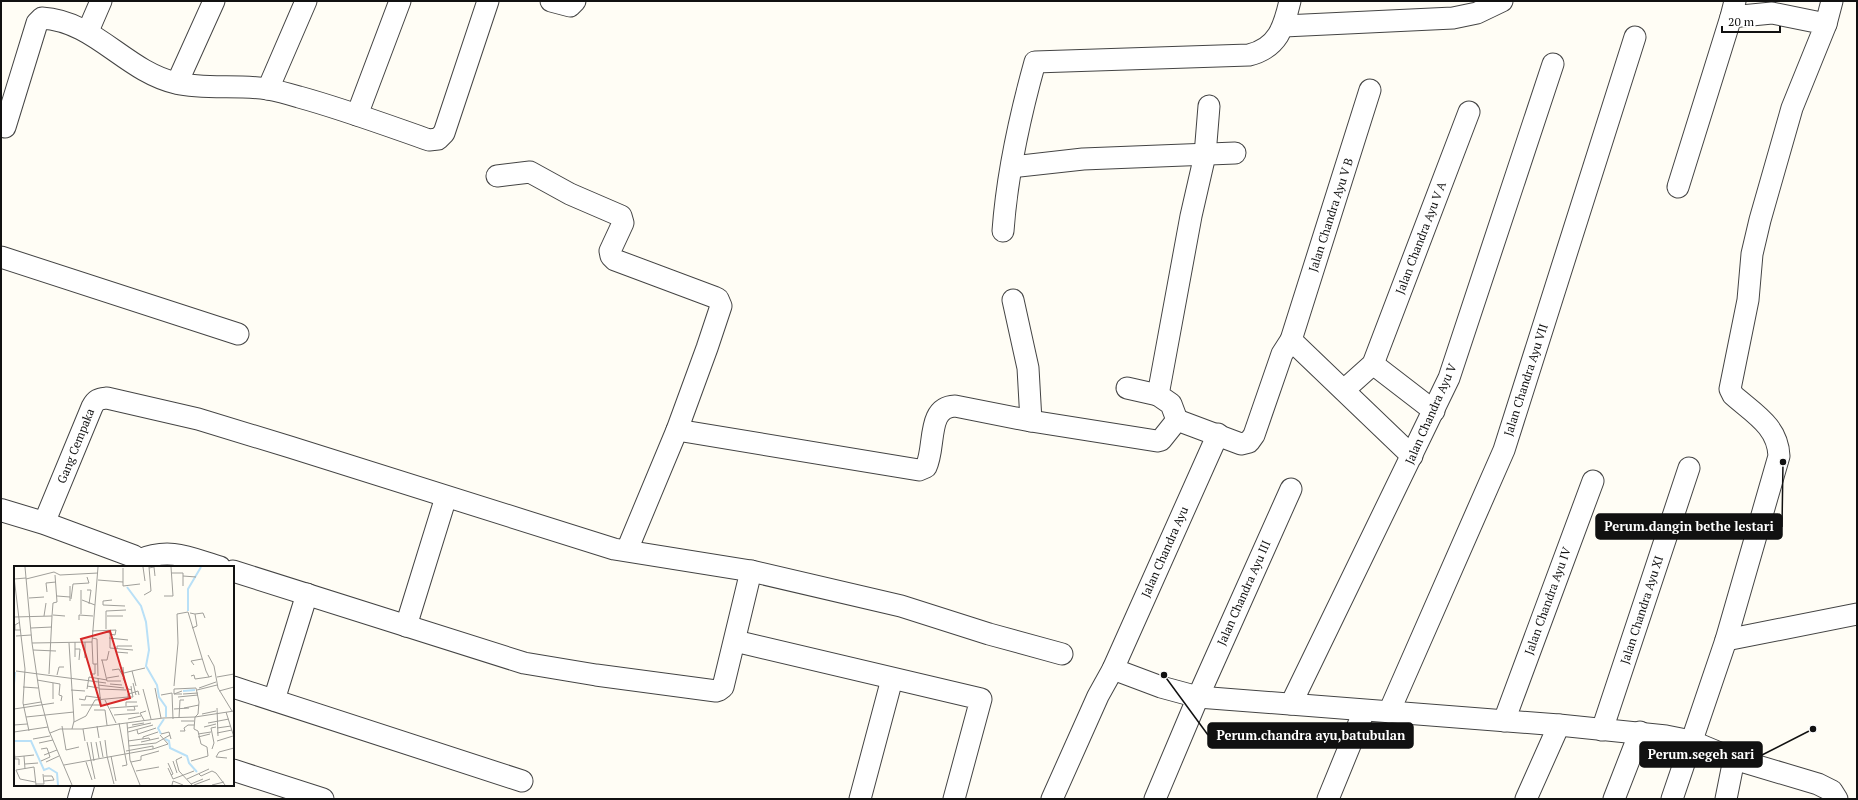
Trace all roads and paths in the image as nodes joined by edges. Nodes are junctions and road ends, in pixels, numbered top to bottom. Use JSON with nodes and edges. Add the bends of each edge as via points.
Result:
{"nodes":[{"id":1,"x":101,"y":1,"type":"edge"},
{"id":2,"x":214,"y":1,"type":"edge"},
{"id":3,"x":306,"y":1,"type":"edge"},
{"id":4,"x":400,"y":1,"type":"edge"},
{"id":5,"x":488,"y":1,"type":"edge"},
{"id":6,"x":551,"y":1,"type":"edge"},
{"id":7,"x":575,"y":1,"type":"edge"},
{"id":8,"x":1290,"y":1,"type":"edge"},
{"id":9,"x":1502,"y":1,"type":"edge"},
{"id":10,"x":1832,"y":1,"type":"edge"},
{"id":11,"x":1733,"y":9,"type":"edge"},
{"id":12,"x":1826,"y":24,"type":"junction"},
{"id":13,"x":1284,"y":26,"type":"junction"},
{"id":14,"x":88,"y":31,"type":"junction"},
{"id":15,"x":1635,"y":37,"type":"dead end"},
{"id":16,"x":1553,"y":64,"type":"dead end"},
{"id":17,"x":177,"y":83,"type":"junction"},
{"id":18,"x":268,"y":89,"type":"junction"},
{"id":19,"x":1370,"y":90,"type":"dead end"},
{"id":20,"x":1209,"y":106,"type":"dead end"},
{"id":21,"x":1469,"y":112,"type":"dead end"},
{"id":22,"x":357,"y":115,"type":"junction"},
{"id":23,"x":5,"y":127,"type":"dead end"},
{"id":24,"x":1235,"y":153,"type":"dead end"},
{"id":25,"x":1205,"y":155,"type":"junction"},
{"id":26,"x":1012,"y":167,"type":"junction"},
{"id":27,"x":497,"y":176,"type":"dead end"},
{"id":28,"x":1678,"y":187,"type":"dead end"},
{"id":29,"x":1003,"y":231,"type":"dead end"},
{"id":30,"x":1,"y":256,"type":"edge"},
{"id":31,"x":1013,"y":300,"type":"dead end"},
{"id":32,"x":238,"y":334,"type":"dead end"},
{"id":33,"x":1291,"y":340,"type":"junction"},
{"id":34,"x":1373,"y":364,"type":"junction"},
{"id":35,"x":1127,"y":388,"type":"dead end"},
{"id":36,"x":1344,"y":390,"type":"junction"},
{"id":37,"x":1158,"y":396,"type":"junction"},
{"id":38,"x":1434,"y":411,"type":"junction"},
{"id":39,"x":1177,"y":420,"type":"junction"},
{"id":40,"x":1031,"y":422,"type":"junction"},
{"id":41,"x":677,"y":430,"type":"junction"},
{"id":42,"x":1218,"y":434,"type":"junction"},
{"id":43,"x":1412,"y":456,"type":"junction"},
{"id":44,"x":1689,"y":468,"type":"dead end"},
{"id":45,"x":1593,"y":481,"type":"dead end"},
{"id":46,"x":1290,"y":490,"type":"dead end"},
{"id":47,"x":446,"y":497,"type":"junction"},
{"id":48,"x":1,"y":510,"type":"edge"},
{"id":49,"x":44,"y":523,"type":"junction"},
{"id":50,"x":627,"y":550,"type":"junction"},
{"id":51,"x":141,"y":563,"type":"edge"},
{"id":52,"x":217,"y":566,"type":"edge"},
{"id":53,"x":234,"y":571,"type":"edge"},
{"id":54,"x":751,"y":571,"type":"junction"},
{"id":55,"x":307,"y":594,"type":"junction"},
{"id":56,"x":1857,"y":614,"type":"edge"},
{"id":57,"x":406,"y":626,"type":"junction"},
{"id":58,"x":1726,"y":640,"type":"junction"},
{"id":59,"x":735,"y":641,"type":"junction"},
{"id":60,"x":1062,"y":654,"type":"dead end"},
{"id":61,"x":1113,"y":669,"type":"junction"},
{"id":62,"x":892,"y":679,"type":"junction"},
{"id":63,"x":234,"y":687,"type":"edge"},
{"id":64,"x":1198,"y":697,"type":"junction"},
{"id":65,"x":274,"y":700,"type":"junction"},
{"id":66,"x":1291,"y":704,"type":"junction"},
{"id":67,"x":1364,"y":711,"type":"junction"},
{"id":68,"x":1389,"y":712,"type":"junction"},
{"id":69,"x":1504,"y":721,"type":"junction"},
{"id":70,"x":1559,"y":726,"type":"junction"},
{"id":71,"x":1602,"y":730,"type":"junction"},
{"id":72,"x":1640,"y":732,"type":"junction"},
{"id":73,"x":1691,"y":741,"type":"junction"},
{"id":74,"x":1734,"y":759,"type":"junction"},
{"id":75,"x":234,"y":770,"type":"edge"},
{"id":76,"x":522,"y":781,"type":"dead end"},
{"id":77,"x":83,"y":786,"type":"edge"},
{"id":78,"x":80,"y":799,"type":"edge"},
{"id":79,"x":323,"y":799,"type":"edge"},
{"id":80,"x":860,"y":799,"type":"edge"},
{"id":81,"x":954,"y":799,"type":"edge"},
{"id":82,"x":1052,"y":799,"type":"edge"},
{"id":83,"x":1155,"y":799,"type":"edge"},
{"id":84,"x":1328,"y":799,"type":"edge"},
{"id":85,"x":1526,"y":799,"type":"edge"},
{"id":86,"x":1614,"y":799,"type":"edge"},
{"id":87,"x":1672,"y":799,"type":"edge"},
{"id":88,"x":1726,"y":799,"type":"edge"},
{"id":89,"x":1837,"y":799,"type":"edge"}],
"edges":[{"from":1,"to":14,"type":"street"},
{"from":2,"to":17,"type":"street"},
{"from":3,"to":18,"type":"street"},
{"from":4,"to":22,"type":"street"},
{"from":5,"to":22,"type":"street","via":[[444,133],[438,139],[429,140]]},
{"from":6,"to":7,"type":"street","via":[[570,6]]},
{"from":8,"to":13,"type":"street"},
{"from":9,"to":13,"type":"street","via":[[1477,13],[1453,18]]},
{"from":10,"to":12,"type":"street"},
{"from":11,"to":12,"type":"street","via":[[1772,13]]},
{"from":11,"to":28,"type":"street"},
{"from":12,"to":58,"type":"street","via":[[1792,108],[1760,220],[1752,254],[1748,300],[1731,381],[1730,389],[1733,395],[1769,427],[1779,447],[1779,456]]},
{"from":13,"to":26,"type":"street","via":[[1270,45],[1260,52],[1249,55],[1035,62]]},
{"from":14,"to":17,"type":"street","via":[[149,73]]},
{"from":14,"to":23,"type":"street","via":[[50,18],[42,18],[36,23]]},
{"from":15,"to":68,"type":"street","name":"Jalan Chandra Ayu VII","via":[[1504,450]]},
{"from":16,"to":38,"type":"street","name":"Jalan Chandra Ayu V","via":[[1449,378]]},
{"from":17,"to":18,"type":"street"},
{"from":18,"to":22,"type":"street"},
{"from":19,"to":33,"type":"street","name":"Jalan Chandra Ayu V B"},
{"from":20,"to":25,"type":"street"},
{"from":21,"to":34,"type":"street","name":"Jalan Chandra Ayu V A"},
{"from":24,"to":25,"type":"street"},
{"from":25,"to":26,"type":"street","via":[[1083,159]]},
{"from":25,"to":37,"type":"street","via":[[1191,216]]},
{"from":26,"to":29,"type":"street"},
{"from":27,"to":41,"type":"street","via":[[530,172],[570,194],[621,216],[623,223],[610,251],[615,260],[718,299],[720,310]]},
{"from":30,"to":32,"type":"street"},
{"from":31,"to":40,"type":"street","via":[[1028,368]]},
{"from":33,"to":36,"type":"street"},
{"from":33,"to":42,"type":"street","name":"Jalan Chandra Ayu V B","via":[[1282,354],[1254,435],[1249,442],[1242,444]]},
{"from":34,"to":36,"type":"street"},
{"from":34,"to":38,"type":"street"},
{"from":35,"to":37,"type":"street"},
{"from":36,"to":43,"type":"street"},
{"from":37,"to":39,"type":"street","via":[[1170,404]]},
{"from":38,"to":43,"type":"street","name":"Jalan Chandra Ayu V"},
{"from":39,"to":40,"type":"street","via":[[1158,441]]},
{"from":39,"to":42,"type":"street"},
{"from":40,"to":41,"type":"street","via":[[947,406],[939,411],[935,420],[930,458],[926,467],[919,470]]},
{"from":41,"to":50,"type":"street"},
{"from":42,"to":61,"type":"street","name":"Jalan Chandra Ayu"},
{"from":43,"to":66,"type":"street","name":"Jalan Chandra Ayu V"},
{"from":44,"to":71,"type":"street","name":"Jalan Chandra Ayu XI"},
{"from":45,"to":69,"type":"street","name":"Jalan Chandra Ayu IV"},
{"from":46,"to":64,"type":"street","name":"Jalan Chandra Ayu III"},
{"from":47,"to":49,"type":"street","name":"Gang Cempaka","via":[[198,419],[107,398],[95,401]]},
{"from":47,"to":50,"type":"street","via":[[599,545]]},
{"from":47,"to":57,"type":"street"},
{"from":48,"to":49,"type":"street"},
{"from":49,"to":51,"type":"street"},
{"from":50,"to":54,"type":"street"},
{"from":51,"to":52,"type":"street","via":[[158,553],[173,553]]},
{"from":53,"to":55,"type":"street"},
{"from":54,"to":59,"type":"street"},
{"from":54,"to":60,"type":"street","via":[[901,606]]},
{"from":55,"to":57,"type":"street"},
{"from":55,"to":65,"type":"street"},
{"from":56,"to":58,"type":"street"},
{"from":57,"to":59,"type":"street","via":[[524,663],[716,691],[723,686]]},
{"from":58,"to":73,"type":"street"},
{"from":59,"to":62,"type":"street"},
{"from":61,"to":64,"type":"street","via":[[1161,687]]},
{"from":61,"to":82,"type":"street","name":"Jalan Chandra Ayu","via":[[1098,696]]},
{"from":62,"to":80,"type":"street"},
{"from":62,"to":81,"type":"street","via":[[981,699]]},
{"from":63,"to":65,"type":"street"},
{"from":64,"to":66,"type":"street"},
{"from":64,"to":83,"type":"street","name":"Jalan Chandra Ayu III"},
{"from":65,"to":76,"type":"street"},
{"from":66,"to":67,"type":"street"},
{"from":67,"to":68,"type":"street"},
{"from":67,"to":84,"type":"street"},
{"from":68,"to":69,"type":"street"},
{"from":69,"to":70,"type":"street"},
{"from":70,"to":71,"type":"street"},
{"from":70,"to":85,"type":"street"},
{"from":71,"to":72,"type":"street"},
{"from":72,"to":73,"type":"street"},
{"from":72,"to":86,"type":"street"},
{"from":73,"to":74,"type":"street"},
{"from":73,"to":87,"type":"street"},
{"from":74,"to":88,"type":"street"},
{"from":74,"to":89,"type":"street","via":[[1818,784],[1832,791]]},
{"from":75,"to":79,"type":"street"},
{"from":77,"to":78,"type":"street"}]}
